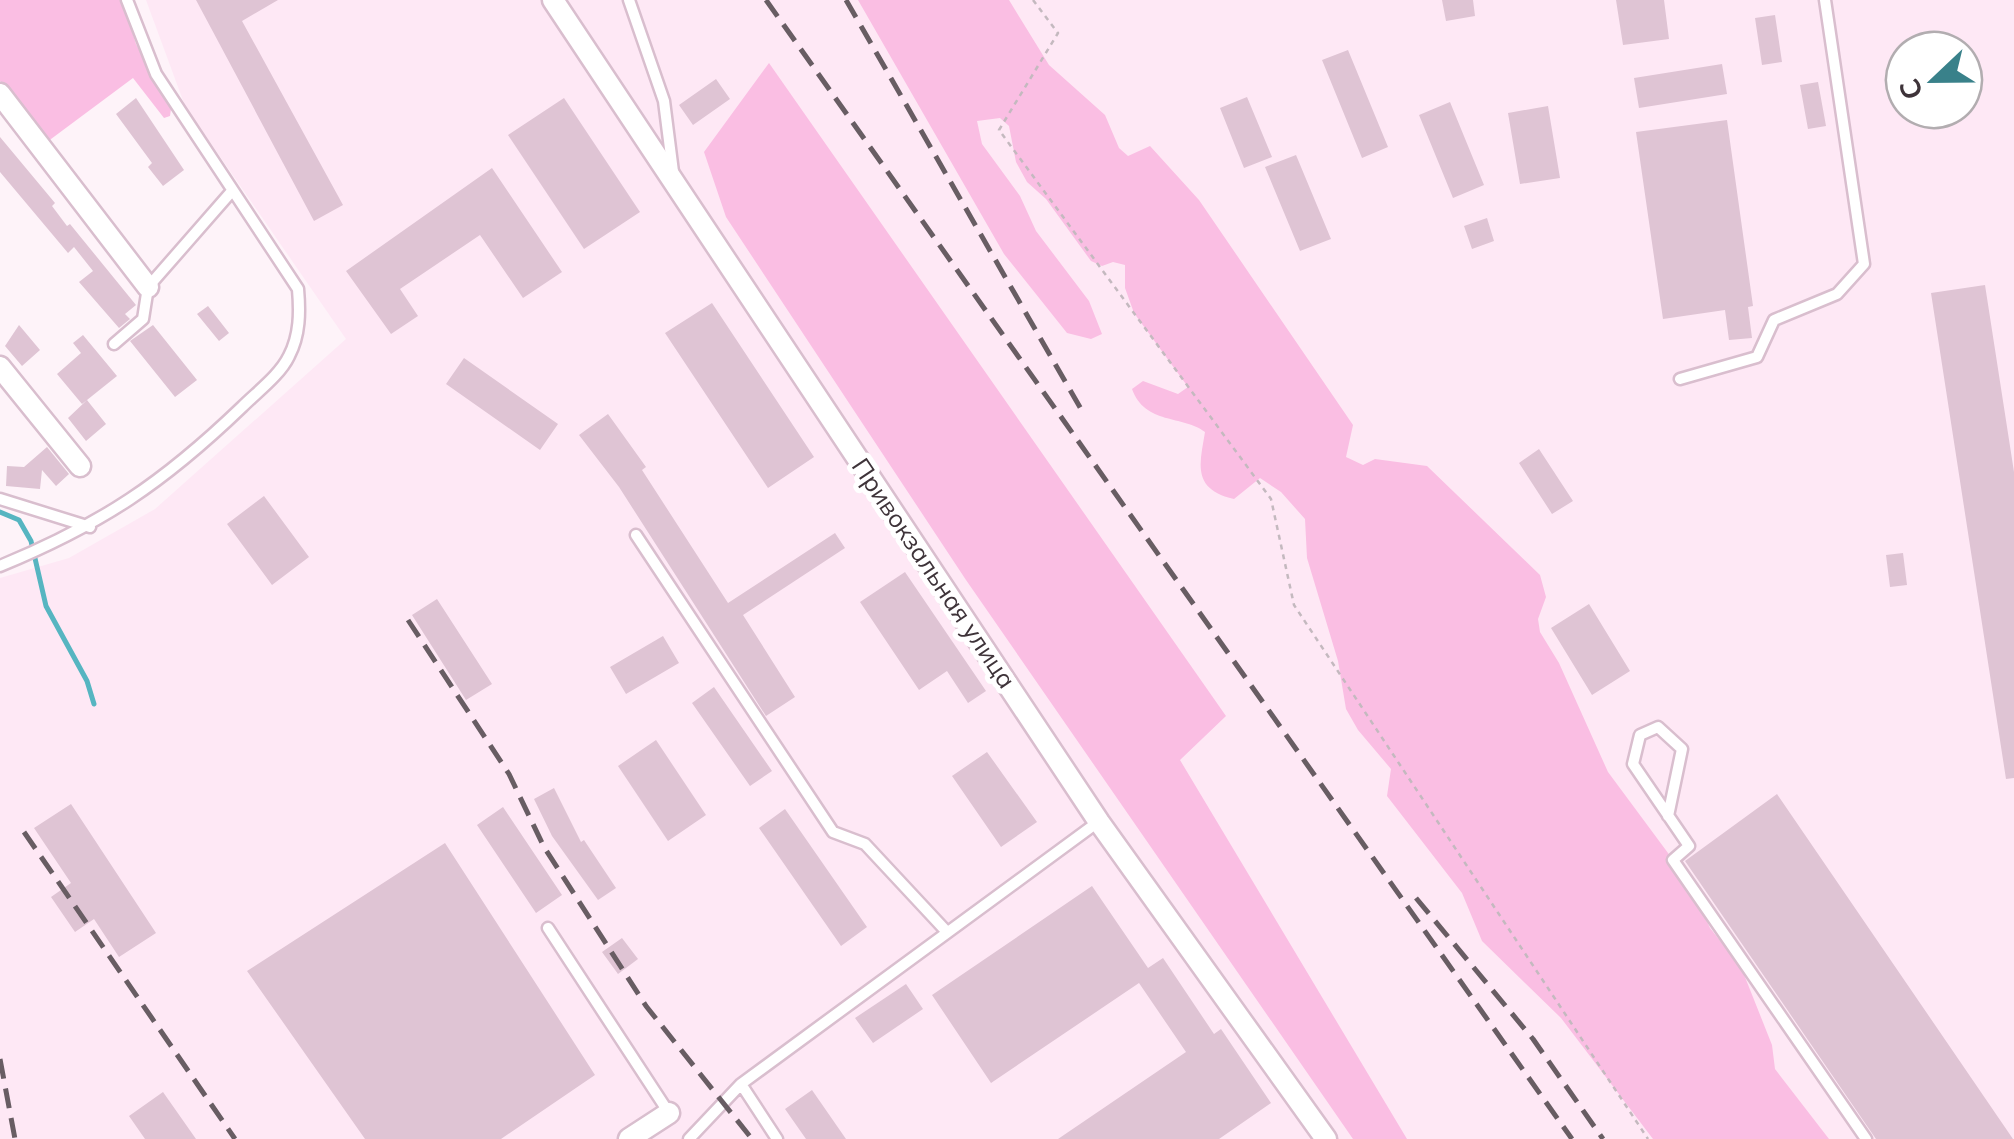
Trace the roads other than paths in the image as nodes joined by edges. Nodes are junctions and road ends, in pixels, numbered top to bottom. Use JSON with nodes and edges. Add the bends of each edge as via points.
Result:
{"nodes":[{"id":1,"x":127,"y":0,"type":"edge"},
{"id":2,"x":553,"y":0,"type":"edge"},
{"id":3,"x":628,"y":0,"type":"edge"},
{"id":4,"x":1825,"y":0,"type":"edge"},
{"id":5,"x":0,"y":94,"type":"edge"},
{"id":6,"x":675,"y":184,"type":"junction"},
{"id":7,"x":232,"y":191,"type":"junction"},
{"id":8,"x":148,"y":288,"type":"junction"},
{"id":9,"x":114,"y":344,"type":"dead end"},
{"id":10,"x":0,"y":368,"type":"edge"},
{"id":11,"x":1680,"y":379,"type":"dead end"},
{"id":12,"x":80,"y":466,"type":"dead end"},
{"id":13,"x":0,"y":499,"type":"edge"},
{"id":14,"x":90,"y":526,"type":"junction"},
{"id":15,"x":636,"y":534,"type":"dead end"},
{"id":16,"x":0,"y":566,"type":"edge"},
{"id":17,"x":1668,"y":816,"type":"junction"},
{"id":18,"x":1099,"y":822,"type":"junction"},
{"id":19,"x":548,"y":928,"type":"dead end"},
{"id":20,"x":947,"y":932,"type":"junction"},
{"id":21,"x":741,"y":1084,"type":"junction"},
{"id":22,"x":669,"y":1113,"type":"joint"},
{"id":23,"x":630,"y":1139,"type":"edge"},
{"id":24,"x":689,"y":1139,"type":"edge"},
{"id":25,"x":777,"y":1139,"type":"edge"},
{"id":26,"x":1326,"y":1139,"type":"edge"},
{"id":27,"x":1866,"y":1139,"type":"edge"}],
"edges":[{"from":1,"to":7,"type":"lane","via":[[156,74]]},
{"from":2,"to":6,"type":"street","name":"Привокзальная улица"},
{"from":3,"to":6,"type":"lane","via":[[664,101]]},
{"from":4,"to":11,"type":"lane","via":[[1864,264],[1837,294],[1774,320],[1757,357]]},
{"from":5,"to":8,"type":"street"},
{"from":6,"to":18,"type":"street","name":"Привокзальная улица"},
{"from":7,"to":8,"type":"lane"},
{"from":7,"to":14,"type":"lane","via":[[298,289],[301,318],[289,358],[202,445],[141,496]]},
{"from":8,"to":9,"type":"lane","via":[[143,320]]},
{"from":10,"to":12,"type":"street"},
{"from":13,"to":14,"type":"lane"},
{"from":14,"to":16,"type":"lane"},
{"from":15,"to":20,"type":"lane","via":[[833,832],[865,844]]},
{"from":17,"to":17,"type":"lane","via":[[1633,764],[1640,735],[1658,727],[1682,749]]},
{"from":17,"to":27,"type":"lane","via":[[1689,846],[1673,860]]},
{"from":18,"to":20,"type":"lane"},
{"from":18,"to":26,"type":"street","name":"Привокзальная улица"},
{"from":19,"to":22,"type":"lane"},
{"from":20,"to":21,"type":"lane"},
{"from":21,"to":24,"type":"lane"},
{"from":21,"to":25,"type":"lane"},
{"from":22,"to":23,"type":"street"}]}
